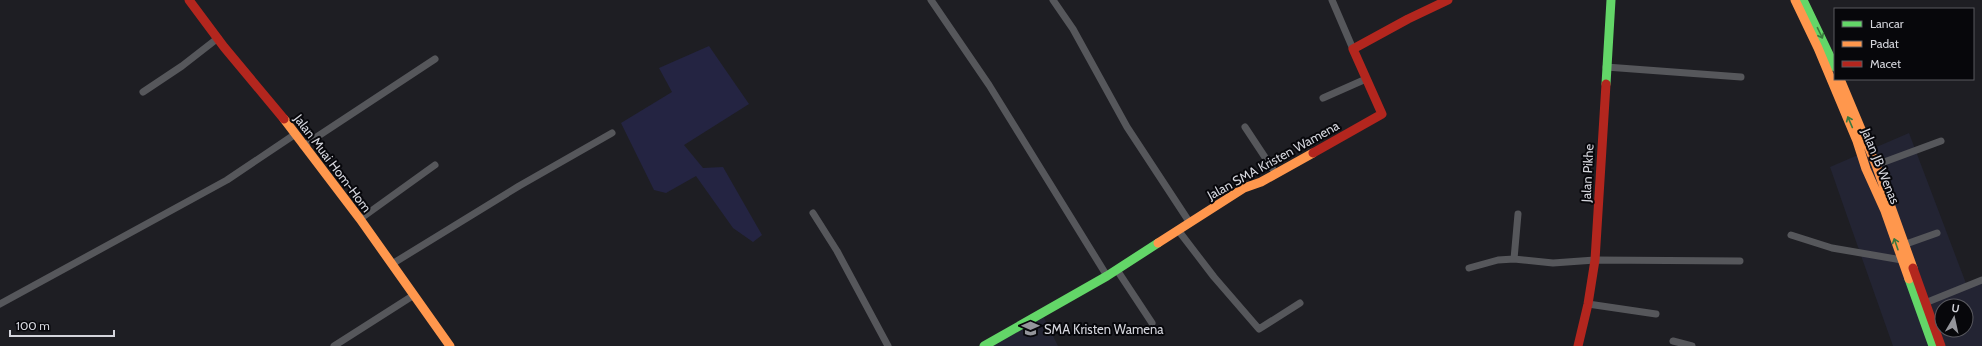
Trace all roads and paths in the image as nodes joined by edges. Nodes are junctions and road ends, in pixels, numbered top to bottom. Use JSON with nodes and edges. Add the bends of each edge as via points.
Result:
{"nodes":[{"id":1,"x":189,"y":0,"type":"edge"},
{"id":2,"x":931,"y":0,"type":"edge"},
{"id":3,"x":1053,"y":0,"type":"edge"},
{"id":4,"x":1332,"y":0,"type":"edge"},
{"id":5,"x":1448,"y":0,"type":"edge"},
{"id":6,"x":1610,"y":0,"type":"edge"},
{"id":7,"x":1798,"y":0,"type":"edge"},
{"id":8,"x":218,"y":38,"type":"junction"},
{"id":9,"x":1352,"y":49,"type":"junction"},
{"id":10,"x":435,"y":59,"type":"dead end"},
{"id":11,"x":1834,"y":65,"type":"edge"},
{"id":12,"x":1606,"y":67,"type":"junction"},
{"id":13,"x":1741,"y":77,"type":"dead end"},
{"id":14,"x":1366,"y":79,"type":"junction"},
{"id":15,"x":1840,"y":80,"type":"edge"},
{"id":16,"x":143,"y":92,"type":"dead end"},
{"id":17,"x":1323,"y":98,"type":"dead end"},
{"id":18,"x":1245,"y":127,"type":"dead end"},
{"id":19,"x":612,"y":132,"type":"dead end"},
{"id":20,"x":294,"y":135,"type":"junction"},
{"id":21,"x":1941,"y":141,"type":"dead end"},
{"id":22,"x":303,"y":146,"type":"junction"},
{"id":23,"x":436,"y":165,"type":"dead end"},
{"id":24,"x":1876,"y":165,"type":"junction"},
{"id":25,"x":1276,"y":174,"type":"junction"},
{"id":26,"x":1889,"y":210,"type":"junction"},
{"id":27,"x":813,"y":213,"type":"dead end"},
{"id":28,"x":1518,"y":214,"type":"dead end"},
{"id":29,"x":360,"y":219,"type":"junction"},
{"id":30,"x":1190,"y":223,"type":"junction"},
{"id":31,"x":1178,"y":230,"type":"junction"},
{"id":32,"x":1937,"y":233,"type":"dead end"},
{"id":33,"x":1791,"y":234,"type":"dead end"},
{"id":34,"x":1906,"y":244,"type":"junction"},
{"id":35,"x":1514,"y":259,"type":"junction"},
{"id":36,"x":1595,"y":260,"type":"junction"},
{"id":37,"x":1902,"y":260,"type":"junction"},
{"id":38,"x":1740,"y":261,"type":"dead end"},
{"id":39,"x":392,"y":264,"type":"junction"},
{"id":40,"x":1469,"y":268,"type":"dead end"},
{"id":41,"x":1117,"y":270,"type":"junction"},
{"id":42,"x":1107,"y":276,"type":"junction"},
{"id":43,"x":1982,"y":280,"type":"edge"},
{"id":44,"x":414,"y":295,"type":"junction"},
{"id":45,"x":1300,"y":303,"type":"dead end"},
{"id":46,"x":1924,"y":303,"type":"junction"},
{"id":47,"x":0,"y":304,"type":"edge"},
{"id":48,"x":1588,"y":304,"type":"junction"},
{"id":49,"x":1656,"y":314,"type":"dead end"},
{"id":50,"x":1152,"y":322,"type":"dead end"},
{"id":51,"x":1672,"y":341,"type":"dead end"},
{"id":52,"x":334,"y":346,"type":"edge"},
{"id":53,"x":450,"y":346,"type":"edge"},
{"id":54,"x":888,"y":346,"type":"edge"},
{"id":55,"x":984,"y":346,"type":"edge"},
{"id":56,"x":1578,"y":346,"type":"edge"},
{"id":57,"x":1692,"y":346,"type":"edge"},
{"id":58,"x":1933,"y":346,"type":"edge"},
{"id":59,"x":1941,"y":346,"type":"edge"}],
"edges":[{"from":1,"to":8,"type":"main road","name":"Jalan Muai Hom-Hom"},
{"from":2,"to":42,"type":"street","via":[[989,85]]},
{"from":3,"to":30,"type":"street","via":[[1073,29],[1127,127]]},
{"from":4,"to":9,"type":"street"},
{"from":5,"to":9,"type":"main road"},
{"from":6,"to":12,"type":"main road","name":"Jalan Pikhe"},
{"from":7,"to":11,"type":"main road","name":"Jalan JB Wenas","one_way":true},
{"from":26,"to":7,"type":"main road","name":"Jalan JB Wenas","one_way":true},
{"from":8,"to":16,"type":"street"},
{"from":8,"to":20,"type":"main road","name":"Jalan Muai Hom-Hom"},
{"from":9,"to":14,"type":"main road","name":"Jalan SMA Kristen Wamena"},
{"from":10,"to":22,"type":"street"},
{"from":12,"to":13,"type":"street"},
{"from":12,"to":36,"type":"main road","name":"Jalan Pikhe"},
{"from":14,"to":17,"type":"street"},
{"from":14,"to":25,"type":"main road","name":"Jalan SMA Kristen Wamena","via":[[1382,114]]},
{"from":15,"to":24,"type":"main road","name":"Jalan JB Wenas"},
{"from":18,"to":25,"type":"street"},
{"from":19,"to":39,"type":"street"},
{"from":20,"to":22,"type":"main road","name":"Jalan Muai Hom-Hom"},
{"from":20,"to":47,"type":"street","via":[[227,180]]},
{"from":21,"to":24,"type":"street"},
{"from":22,"to":29,"type":"main road","name":"Jalan Muai Hom-Hom"},
{"from":23,"to":29,"type":"street"},
{"from":24,"to":26,"type":"main road","name":"Jalan JB Wenas"},
{"from":25,"to":30,"type":"main road","name":"Jalan SMA Kristen Wamena","via":[[1244,188]]},
{"from":26,"to":34,"type":"main road","name":"Jalan JB Wenas"},
{"from":37,"to":26,"type":"main road","name":"Jalan JB Wenas","one_way":true},
{"from":27,"to":54,"type":"street","via":[[837,251]]},
{"from":28,"to":35,"type":"street"},
{"from":29,"to":39,"type":"main road","name":"Jalan Muai Hom-Hom"},
{"from":30,"to":31,"type":"main road","name":"Jalan SMA Kristen Wamena"},
{"from":31,"to":41,"type":"main road","name":"Jalan SMA Kristen Wamena"},
{"from":31,"to":45,"type":"street","via":[[1214,278],[1259,330]]},
{"from":32,"to":34,"type":"street"},
{"from":33,"to":37,"type":"street","via":[[1832,248]]},
{"from":34,"to":46,"type":"main road","name":"Jalan JB Wenas"},
{"from":35,"to":36,"type":"street","via":[[1553,263]]},
{"from":35,"to":40,"type":"street","via":[[1498,260]]},
{"from":36,"to":38,"type":"street"},
{"from":36,"to":48,"type":"main road","name":"Jalan Pikhe"},
{"from":37,"to":58,"type":"main road","name":"Jalan JB Wenas"},
{"from":39,"to":44,"type":"main road","name":"Jalan Muai Hom-Hom"},
{"from":41,"to":42,"type":"main road","name":"Jalan SMA Kristen Wamena"},
{"from":41,"to":50,"type":"street"},
{"from":42,"to":55,"type":"main road","name":"Jalan SMA Kristen Wamena"},
{"from":43,"to":46,"type":"street"},
{"from":44,"to":52,"type":"street"},
{"from":44,"to":53,"type":"main road","name":"Jalan Muai Hom-Hom"},
{"from":46,"to":59,"type":"main road","name":"Jalan JB Wenas"},
{"from":48,"to":49,"type":"street"},
{"from":48,"to":56,"type":"main road","name":"Jalan Pikhe"},
{"from":51,"to":57,"type":"street"}]}
